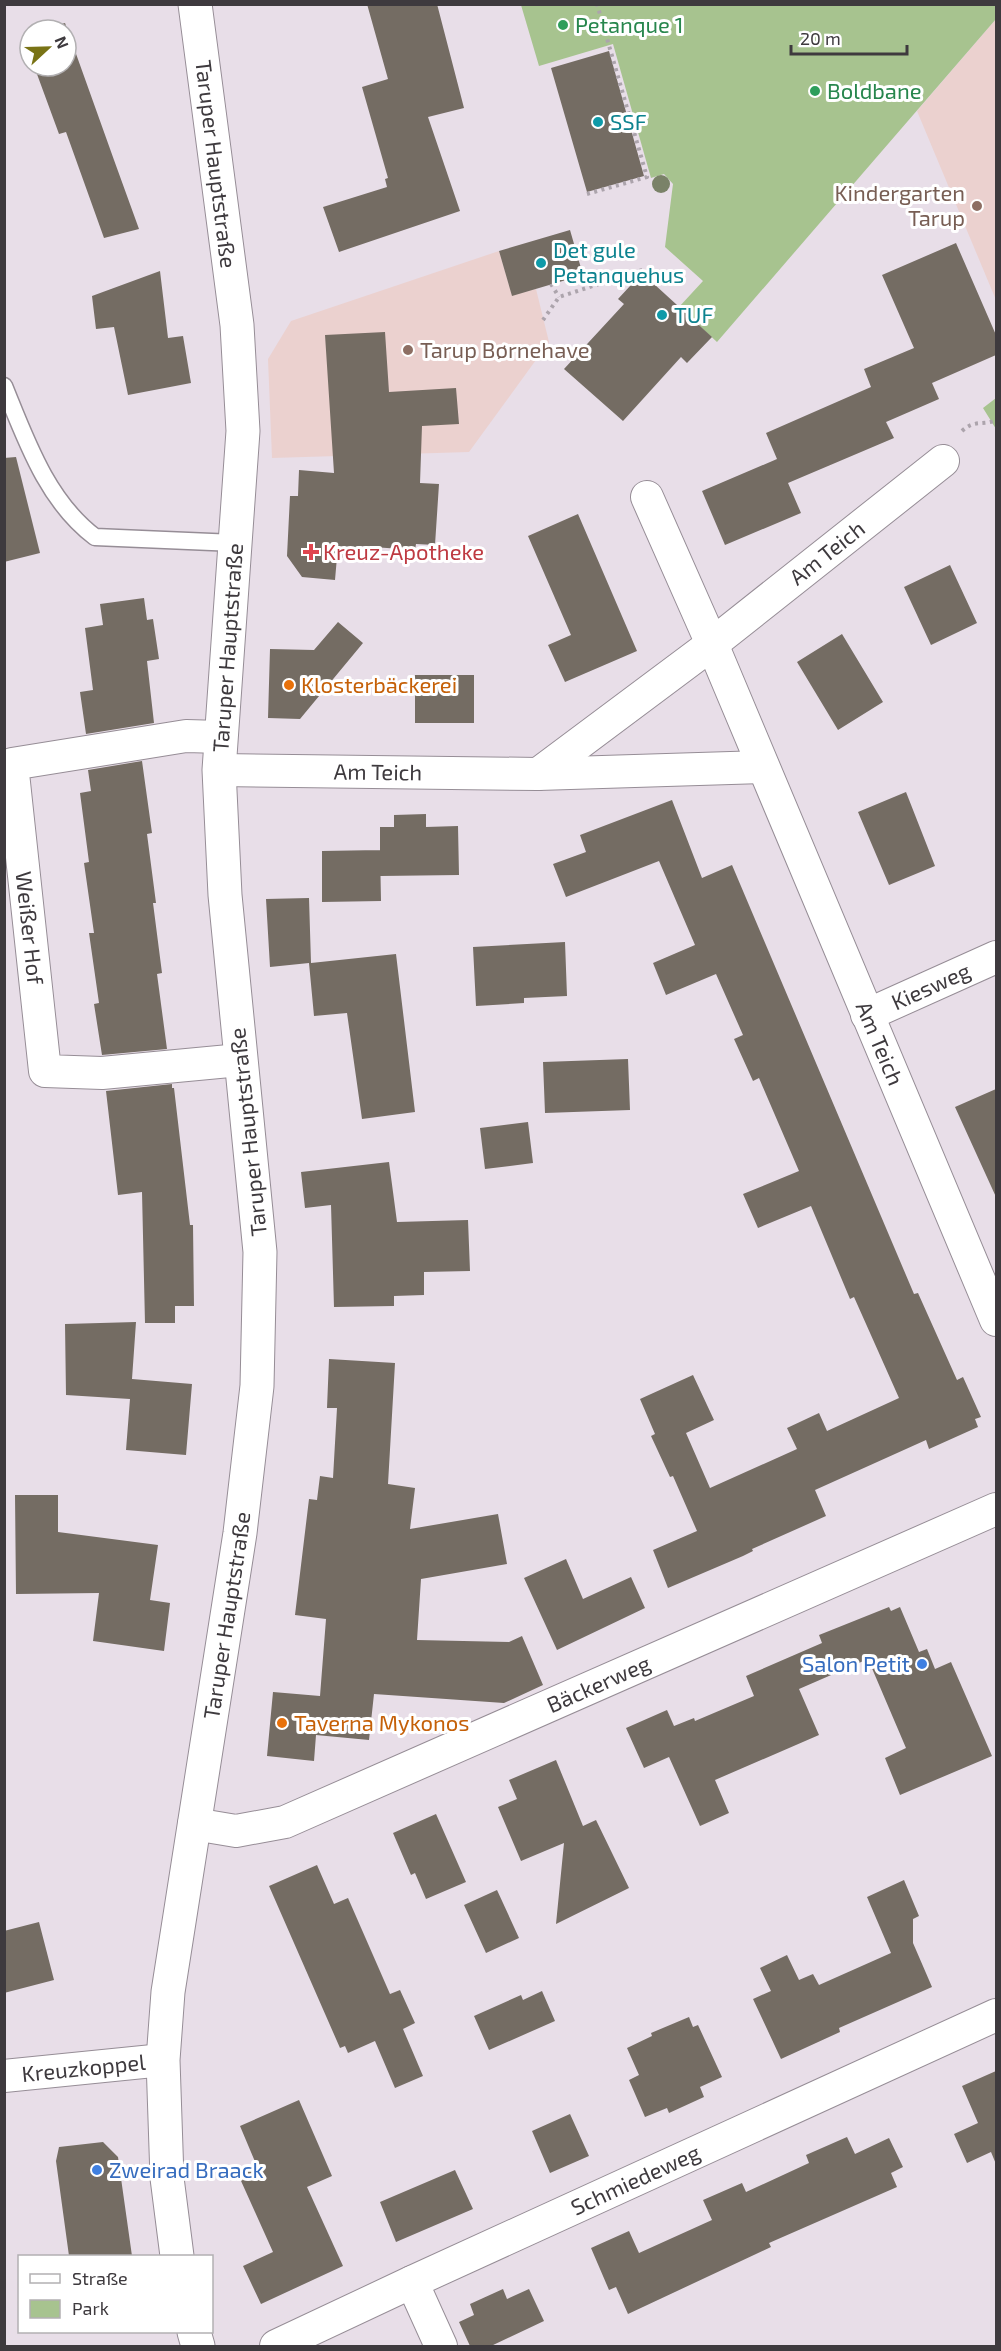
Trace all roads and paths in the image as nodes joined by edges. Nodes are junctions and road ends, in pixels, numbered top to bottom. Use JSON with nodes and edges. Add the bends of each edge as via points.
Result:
{"nodes":[{"id":1,"x":195,"y":4,"type":"edge"},
{"id":2,"x":597,"y":4,"type":"edge"},
{"id":3,"x":587,"y":194,"type":"dead end"},
{"id":4,"x":645,"y":269,"type":"dead end"},
{"id":5,"x":551,"y":284,"type":"dead end"},
{"id":6,"x":559,"y":297,"type":"junction"},
{"id":7,"x":543,"y":320,"type":"dead end"},
{"id":8,"x":4,"y":386,"type":"edge"},
{"id":9,"x":996,"y":422,"type":"edge"},
{"id":10,"x":963,"y":429,"type":"dead end"},
{"id":11,"x":943,"y":461,"type":"dead end"},
{"id":12,"x":647,"y":497,"type":"dead end"},
{"id":13,"x":236,"y":543,"type":"junction"},
{"id":14,"x":712,"y":644,"type":"junction"},
{"id":15,"x":221,"y":737,"type":"junction"},
{"id":16,"x":763,"y":767,"type":"junction"},
{"id":17,"x":219,"y":770,"type":"junction"},
{"id":18,"x":538,"y":774,"type":"junction"},
{"id":19,"x":996,"y":957,"type":"edge"},
{"id":20,"x":867,"y":1015,"type":"junction"},
{"id":21,"x":240,"y":1060,"type":"junction"},
{"id":22,"x":996,"y":1320,"type":"edge"},
{"id":23,"x":996,"y":1509,"type":"edge"},
{"id":24,"x":194,"y":1824,"type":"junction"},
{"id":25,"x":996,"y":2015,"type":"edge"},
{"id":26,"x":162,"y":2061,"type":"junction"},
{"id":27,"x":4,"y":2076,"type":"edge"},
{"id":28,"x":177,"y":2255,"type":"edge"},
{"id":29,"x":412,"y":2282,"type":"junction"},
{"id":30,"x":276,"y":2346,"type":"edge"},
{"id":31,"x":441,"y":2346,"type":"edge"}],
"edges":[{"from":1,"to":13,"type":"street","name":"Taruper Hauptstraße","via":[[237,325],[243,431]]},
{"from":2,"to":3,"type":"path","via":[[647,177]]},
{"from":4,"to":6,"type":"path"},
{"from":5,"to":6,"type":"path"},
{"from":6,"to":7,"type":"path"},
{"from":8,"to":13,"type":"lane","via":[[49,488],[79,525],[95,537]]},
{"from":9,"to":10,"type":"path","via":[[973,423]]},
{"from":11,"to":14,"type":"street","name":"Am Teich"},
{"from":12,"to":14,"type":"street","name":"Am Teich"},
{"from":13,"to":15,"type":"street","name":"Taruper Hauptstraße"},
{"from":14,"to":16,"type":"street","name":"Am Teich"},
{"from":14,"to":18,"type":"street","name":"Am Teich"},
{"from":15,"to":17,"type":"street","name":"Taruper Hauptstraße"},
{"from":15,"to":21,"type":"street","name":"Weißer Hof","via":[[186,736],[12,764],[45,1071],[102,1073]]},
{"from":16,"to":18,"type":"street","name":"Am Teich"},
{"from":16,"to":20,"type":"street","name":"Am Teich"},
{"from":17,"to":18,"type":"street","name":"Am Teich"},
{"from":17,"to":21,"type":"street","name":"Taruper Hauptstraße","via":[[225,895]]},
{"from":19,"to":20,"type":"street","name":"Kiesweg"},
{"from":20,"to":22,"type":"street","name":"Am Teich"},
{"from":21,"to":24,"type":"street","name":"Taruper Hauptstraße","via":[[260,1252],[257,1386],[240,1533]]},
{"from":23,"to":24,"type":"street","name":"Bäckerweg","via":[[285,1822],[236,1831]]},
{"from":24,"to":26,"type":"street","name":"Taruper Hauptstraße","via":[[168,1992]]},
{"from":25,"to":29,"type":"street","name":"Schmiedeweg"},
{"from":26,"to":27,"type":"street","name":"Kreuzkoppel"},
{"from":26,"to":28,"type":"street","name":"Taruper Hauptstraße","via":[[167,2178]]},
{"from":29,"to":30,"type":"street","name":"Schmiedeweg"},
{"from":29,"to":31,"type":"street"}]}
